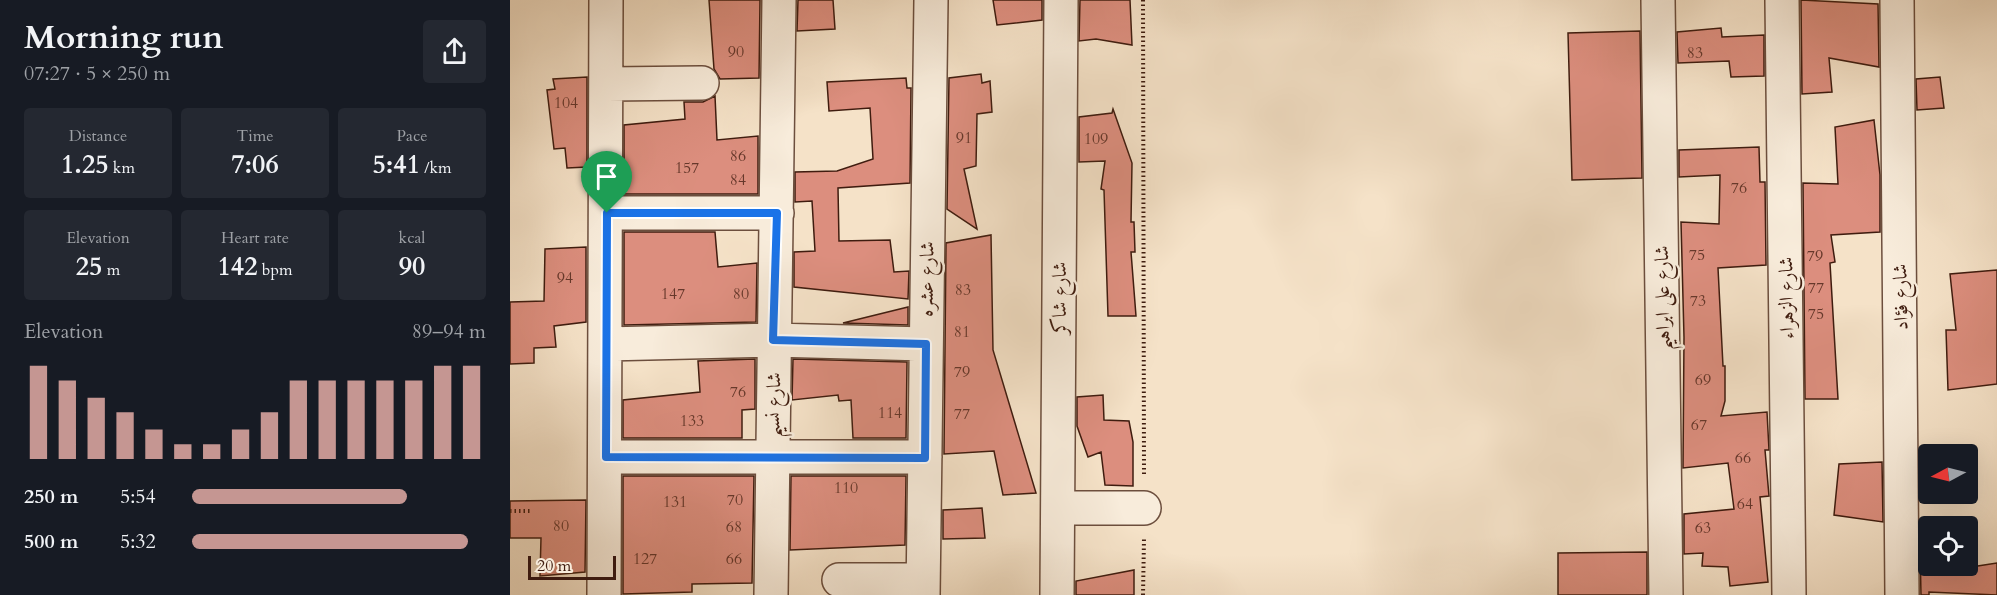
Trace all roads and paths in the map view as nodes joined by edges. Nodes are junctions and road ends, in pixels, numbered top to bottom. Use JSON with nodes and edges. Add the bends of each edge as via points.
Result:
{"nodes":[{"id":1,"x":606,"y":0,"type":"edge"},
{"id":2,"x":779,"y":0,"type":"edge"},
{"id":3,"x":931,"y":0,"type":"edge"},
{"id":4,"x":1061,"y":0,"type":"edge"},
{"id":5,"x":1143,"y":0,"type":"edge"},
{"id":6,"x":1658,"y":0,"type":"edge"},
{"id":7,"x":1782,"y":0,"type":"edge"},
{"id":8,"x":1897,"y":0,"type":"edge"},
{"id":9,"x":702,"y":83,"type":"dead end"},
{"id":10,"x":608,"y":84,"type":"junction"},
{"id":11,"x":607,"y":213,"type":"junction"},
{"id":12,"x":777,"y":213,"type":"junction"},
{"id":13,"x":773,"y":340,"type":"junction"},
{"id":14,"x":606,"y":344,"type":"junction"},
{"id":15,"x":926,"y":344,"type":"junction"},
{"id":16,"x":606,"y":457,"type":"junction"},
{"id":17,"x":772,"y":457,"type":"junction"},
{"id":18,"x":925,"y":458,"type":"junction"},
{"id":19,"x":1058,"y":508,"type":"junction"},
{"id":20,"x":1144,"y":508,"type":"junction"},
{"id":21,"x":510,"y":511,"type":"edge"},
{"id":22,"x":532,"y":511,"type":"dead end"},
{"id":23,"x":839,"y":580,"type":"dead end"},
{"id":24,"x":923,"y":587,"type":"edge"},
{"id":25,"x":604,"y":595,"type":"edge"},
{"id":26,"x":771,"y":595,"type":"edge"},
{"id":27,"x":1057,"y":595,"type":"edge"},
{"id":28,"x":1143,"y":595,"type":"edge"},
{"id":29,"x":1666,"y":595,"type":"edge"},
{"id":30,"x":1789,"y":595,"type":"edge"},
{"id":31,"x":1902,"y":595,"type":"edge"}],
"edges":[{"from":1,"to":10,"type":"street"},
{"from":2,"to":12,"type":"street","name":"شارع نسيم"},
{"from":3,"to":15,"type":"street","name":"شارع عشره"},
{"from":4,"to":19,"type":"street","name":"شارع شاكر"},
{"from":5,"to":20,"type":"path"},
{"from":6,"to":29,"type":"street","name":"شارع على ابراهيم"},
{"from":7,"to":30,"type":"street","name":"شارع الزهراء"},
{"from":8,"to":31,"type":"street","name":"شارع فؤاد"},
{"from":9,"to":10,"type":"street"},
{"from":10,"to":11,"type":"street"},
{"from":11,"to":12,"type":"street"},
{"from":11,"to":14,"type":"street"},
{"from":12,"to":13,"type":"street","name":"شارع نسيم"},
{"from":13,"to":14,"type":"street"},
{"from":13,"to":15,"type":"street"},
{"from":13,"to":17,"type":"street","name":"شارع نسيم"},
{"from":14,"to":16,"type":"street"},
{"from":15,"to":18,"type":"street","name":"شارع عشره"},
{"from":16,"to":17,"type":"street"},
{"from":16,"to":25,"type":"street"},
{"from":17,"to":18,"type":"street"},
{"from":17,"to":26,"type":"street","name":"شارع نسيم"},
{"from":18,"to":24,"type":"street","name":"شارع عشره"},
{"from":19,"to":20,"type":"street"},
{"from":19,"to":27,"type":"street","name":"شارع شاكر"},
{"from":20,"to":28,"type":"path"},
{"from":21,"to":22,"type":"path"},
{"from":23,"to":24,"type":"street"}]}
